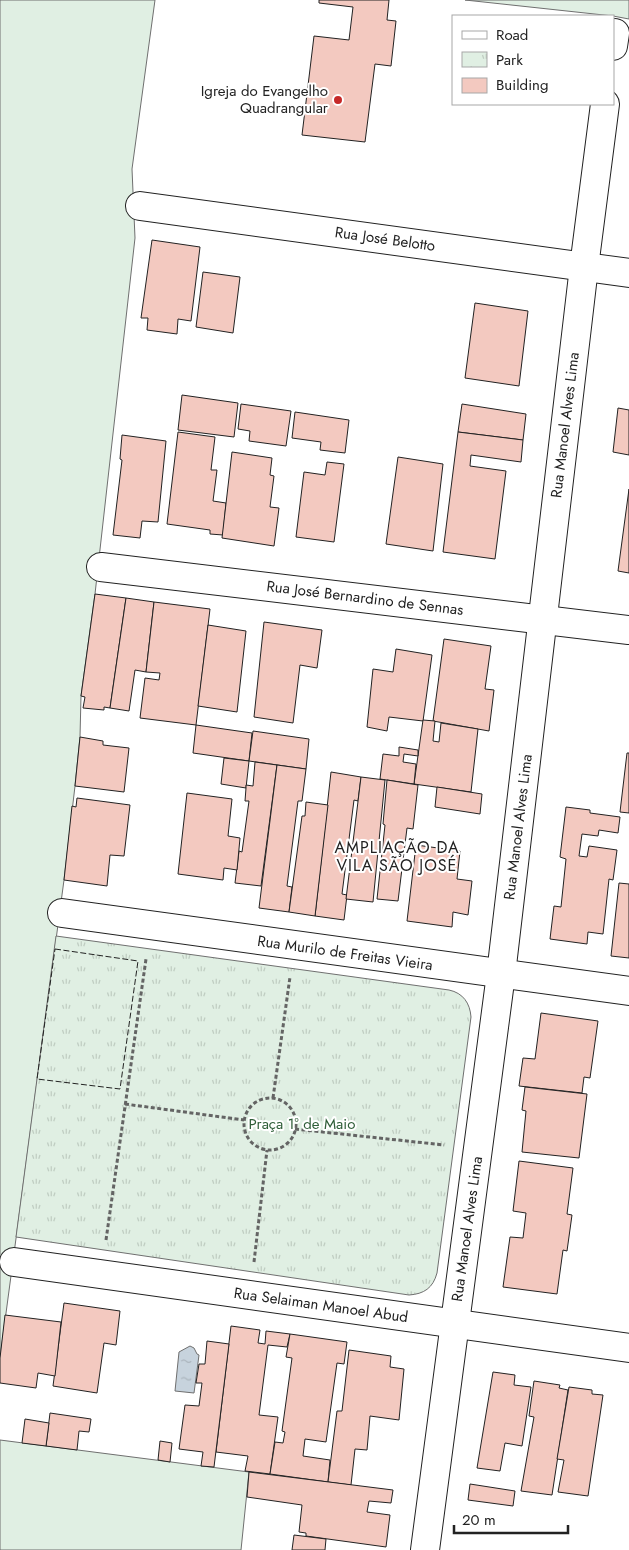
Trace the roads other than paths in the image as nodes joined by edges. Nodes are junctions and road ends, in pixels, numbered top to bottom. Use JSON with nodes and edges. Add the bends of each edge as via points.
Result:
{"nodes":[{"id":1,"x":605,"y":105,"type":"edge"},
{"id":2,"x":140,"y":206,"type":"dead end"},
{"id":3,"x":584,"y":267,"type":"junction"},
{"id":4,"x":629,"y":273,"type":"edge"},
{"id":5,"x":101,"y":567,"type":"dead end"},
{"id":6,"x":543,"y":620,"type":"junction"},
{"id":7,"x":629,"y":630,"type":"edge"},
{"id":8,"x":62,"y":913,"type":"dead end"},
{"id":9,"x":501,"y":974,"type":"junction"},
{"id":10,"x":629,"y":991,"type":"edge"},
{"id":11,"x":14,"y":1262,"type":"dead end"},
{"id":12,"x":454,"y":1324,"type":"junction"},
{"id":13,"x":629,"y":1348,"type":"edge"},
{"id":14,"x":425,"y":1550,"type":"edge"}],
"edges":[{"from":1,"to":3,"type":"street","name":"Rua Manoel Alves Lima"},
{"from":2,"to":3,"type":"street","name":"Rua José Belotto"},
{"from":3,"to":4,"type":"street","name":"Rua José Belotto"},
{"from":3,"to":6,"type":"street","name":"Rua Manoel Alves Lima"},
{"from":5,"to":6,"type":"street","name":"Rua José Bernardino de Sennas"},
{"from":6,"to":7,"type":"street","name":"Rua José Bernardino de Sennas"},
{"from":6,"to":9,"type":"street","name":"Rua Manoel Alves Lima"},
{"from":8,"to":9,"type":"street","name":"Rua Murilo de Freitas Vieira"},
{"from":9,"to":10,"type":"street","name":"Rua Murilo de Freitas Vieira"},
{"from":9,"to":12,"type":"street","name":"Rua Manoel Alves Lima"},
{"from":11,"to":12,"type":"street","name":"Rua Selaiman Manoel Abud"},
{"from":12,"to":13,"type":"street","name":"Rua Selaiman Manoel Abud"},
{"from":12,"to":14,"type":"street","name":"Rua Manoel Alves Lima"}]}
